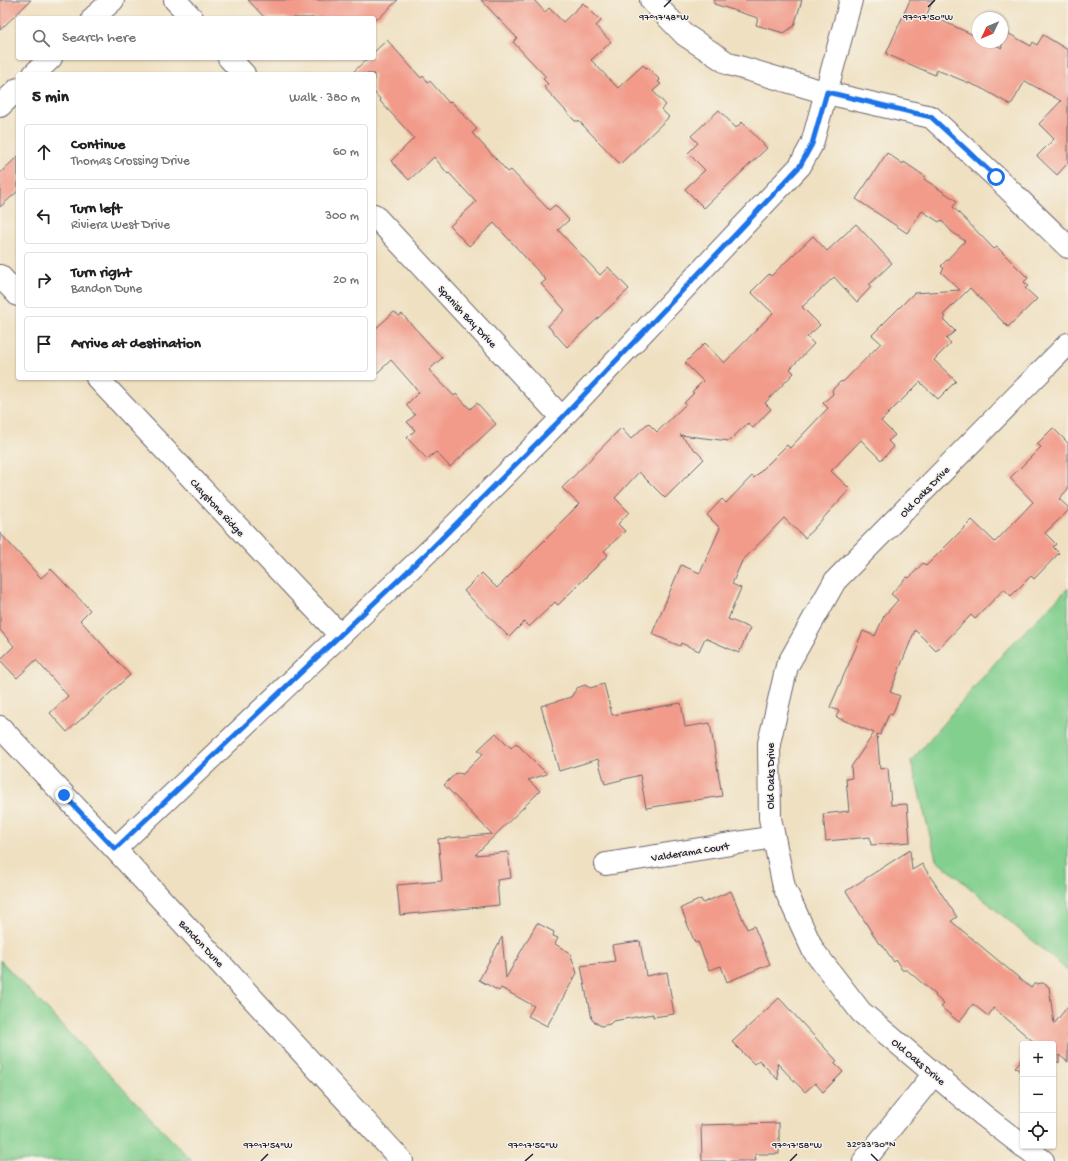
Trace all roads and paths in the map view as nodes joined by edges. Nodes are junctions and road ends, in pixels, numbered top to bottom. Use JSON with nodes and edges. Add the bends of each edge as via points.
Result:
{"nodes":[{"id":1,"x":113,"y":0,"type":"edge"},
{"id":2,"x":175,"y":0,"type":"edge"},
{"id":3,"x":651,"y":0,"type":"edge"},
{"id":4,"x":851,"y":0,"type":"edge"},
{"id":5,"x":95,"y":16,"type":"edge"},
{"id":6,"x":190,"y":16,"type":"edge"},
{"id":7,"x":49,"y":60,"type":"edge"},
{"id":8,"x":231,"y":60,"type":"edge"},
{"id":9,"x":36,"y":72,"type":"edge"},
{"id":10,"x":242,"y":72,"type":"edge"},
{"id":11,"x":16,"y":91,"type":"edge"},
{"id":12,"x":827,"y":92,"type":"junction"},
{"id":13,"x":0,"y":106,"type":"edge"},
{"id":14,"x":376,"y":217,"type":"edge"},
{"id":15,"x":1068,"y":247,"type":"edge"},
{"id":16,"x":0,"y":276,"type":"edge"},
{"id":17,"x":16,"y":293,"type":"edge"},
{"id":18,"x":1068,"y":344,"type":"edge"},
{"id":19,"x":99,"y":380,"type":"edge"},
{"id":20,"x":562,"y":418,"type":"junction"},
{"id":21,"x":340,"y":635,"type":"junction"},
{"id":22,"x":0,"y":727,"type":"edge"},
{"id":23,"x":774,"y":838,"type":"junction"},
{"id":24,"x":115,"y":849,"type":"junction"},
{"id":25,"x":606,"y":864,"type":"dead end"},
{"id":26,"x":934,"y":1074,"type":"junction"},
{"id":27,"x":1020,"y":1144,"type":"edge"},
{"id":28,"x":1027,"y":1149,"type":"edge"},
{"id":29,"x":402,"y":1161,"type":"edge"},
{"id":30,"x":864,"y":1161,"type":"edge"},
{"id":31,"x":1043,"y":1161,"type":"edge"}],
"edges":[{"from":1,"to":5,"type":"street"},
{"from":2,"to":6,"type":"street"},
{"from":3,"to":12,"type":"street","via":[[685,35],[729,64]]},
{"from":4,"to":12,"type":"street"},
{"from":7,"to":9,"type":"street"},
{"from":8,"to":10,"type":"street"},
{"from":11,"to":13,"type":"street"},
{"from":12,"to":15,"type":"street","via":[[931,117]]},
{"from":12,"to":20,"type":"street","via":[[812,144],[800,166]]},
{"from":14,"to":20,"type":"street","name":"Spanish Bay Drive"},
{"from":16,"to":17,"type":"street"},
{"from":18,"to":23,"type":"street","name":"Old Oaks Drive","via":[[835,581],[787,666],[769,743],[770,818]]},
{"from":19,"to":21,"type":"street","name":"Claystone Ridge"},
{"from":20,"to":21,"type":"street","via":[[430,550]]},
{"from":21,"to":24,"type":"street"},
{"from":22,"to":24,"type":"street","name":"Bandon Dune"},
{"from":23,"to":25,"type":"street","name":"Valderama Court"},
{"from":23,"to":26,"type":"street","name":"Old Oaks Drive","via":[[784,887],[813,950],[861,1012]]},
{"from":24,"to":29,"type":"street","name":"Bandon Dune"},
{"from":26,"to":27,"type":"street","name":"Old Oaks Drive"},
{"from":26,"to":30,"type":"street"},
{"from":28,"to":31,"type":"street","name":"Old Oaks Drive"}]}
